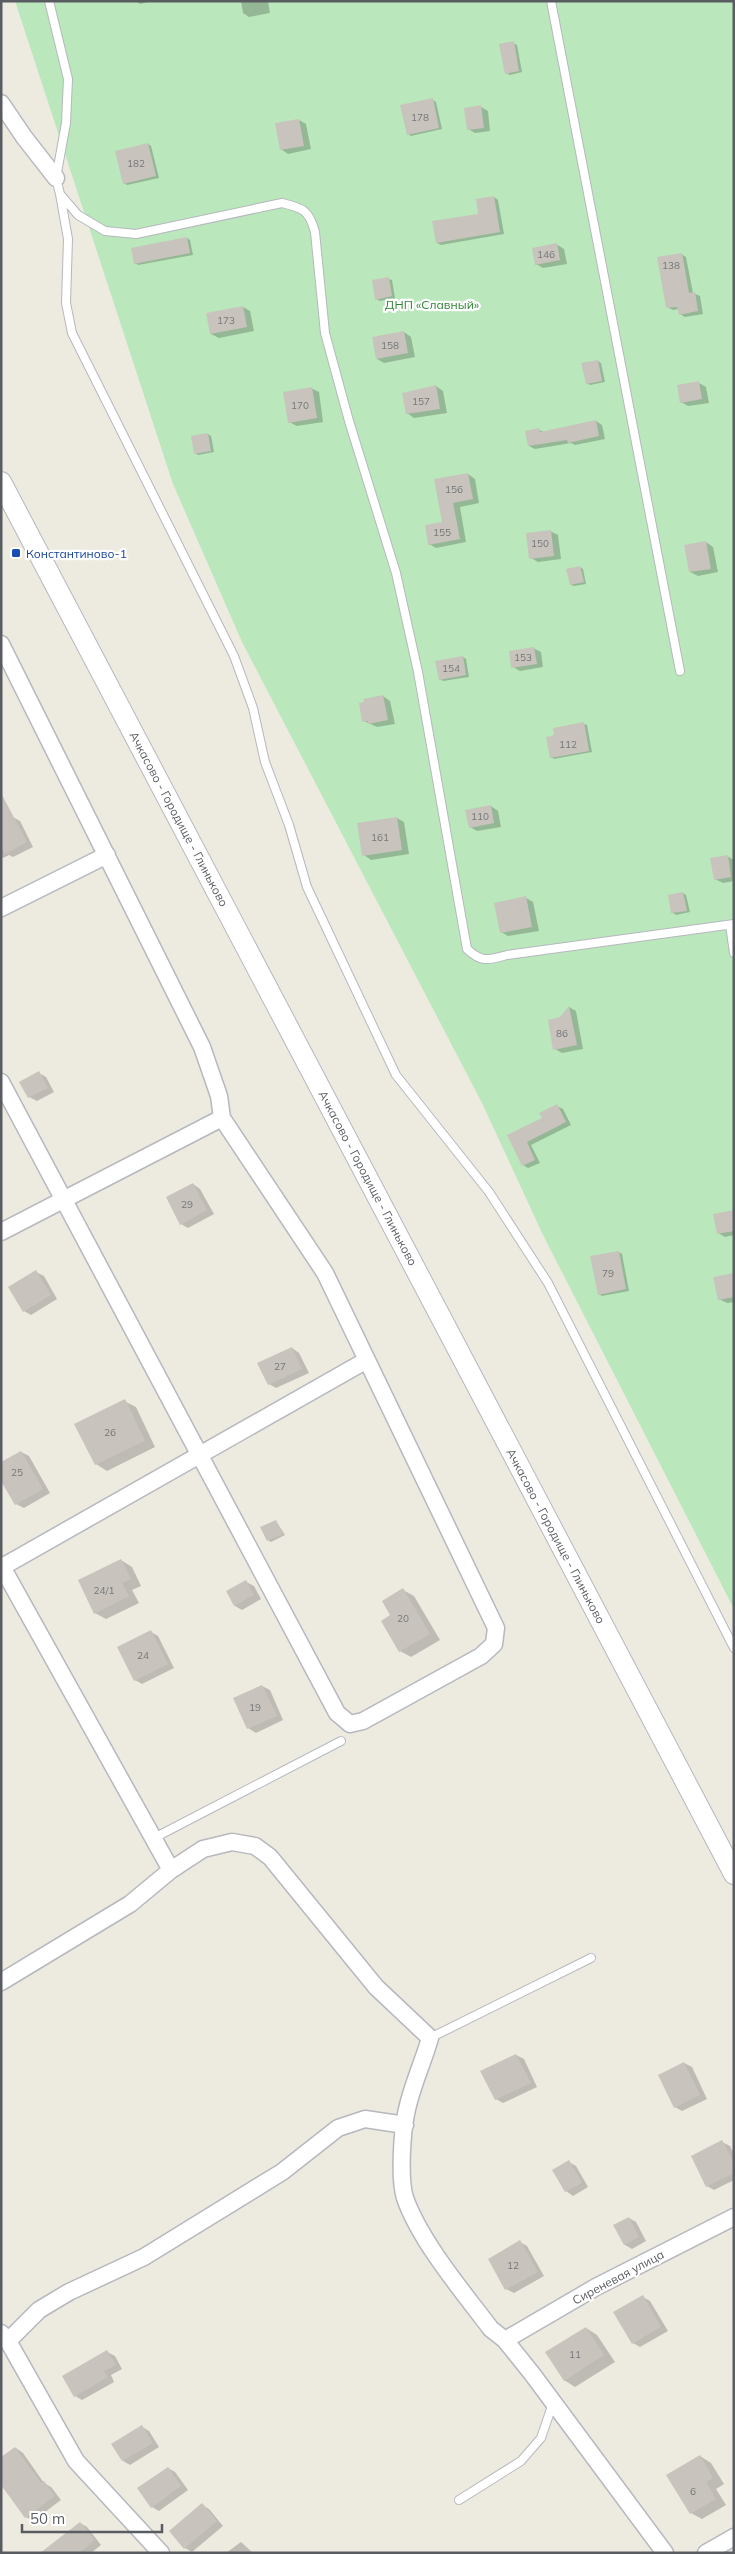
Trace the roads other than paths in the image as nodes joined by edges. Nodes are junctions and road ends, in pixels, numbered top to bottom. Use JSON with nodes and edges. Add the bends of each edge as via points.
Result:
{"nodes":[{"id":1,"x":50,"y":1,"type":"edge"},
{"id":2,"x":551,"y":1,"type":"edge"},
{"id":3,"x":1,"y":103,"type":"edge"},
{"id":4,"x":56,"y":178,"type":"junction"},
{"id":5,"x":60,"y":194,"type":"junction"},
{"id":6,"x":1,"y":482,"type":"edge"},
{"id":7,"x":1,"y":644,"type":"edge"},
{"id":8,"x":680,"y":671,"type":"dead end"},
{"id":9,"x":107,"y":855,"type":"junction"},
{"id":10,"x":1,"y":908,"type":"edge"},
{"id":11,"x":732,"y":925,"type":"edge"},
{"id":12,"x":734,"y":953,"type":"edge"},
{"id":13,"x":1,"y":1082,"type":"edge"},
{"id":14,"x":222,"y":1118,"type":"junction"},
{"id":15,"x":64,"y":1201,"type":"junction"},
{"id":16,"x":1,"y":1232,"type":"edge"},
{"id":17,"x":367,"y":1360,"type":"junction"},
{"id":18,"x":200,"y":1455,"type":"junction"},
{"id":19,"x":2,"y":1566,"type":"edge"},
{"id":20,"x":734,"y":1648,"type":"edge"},
{"id":21,"x":341,"y":1741,"type":"dead end"},
{"id":22,"x":154,"y":1838,"type":"junction"},
{"id":23,"x":171,"y":1870,"type":"junction"},
{"id":24,"x":734,"y":1874,"type":"edge"},
{"id":25,"x":590,"y":1958,"type":"dead end"},
{"id":26,"x":1,"y":1982,"type":"edge"},
{"id":27,"x":430,"y":2038,"type":"junction"},
{"id":28,"x":405,"y":2124,"type":"junction"},
{"id":29,"x":734,"y":2217,"type":"edge"},
{"id":30,"x":5,"y":2337,"type":"edge"},
{"id":31,"x":505,"y":2340,"type":"junction"},
{"id":32,"x":553,"y":2403,"type":"junction"},
{"id":33,"x":459,"y":2500,"type":"dead end"},
{"id":34,"x":734,"y":2537,"type":"edge"},
{"id":35,"x":161,"y":2553,"type":"edge"},
{"id":36,"x":665,"y":2553,"type":"edge"},
{"id":37,"x":706,"y":2553,"type":"edge"}],
"edges":[{"from":1,"to":4,"type":"lane","via":[[68,79],[66,123]]},
{"from":2,"to":8,"type":"lane"},
{"from":3,"to":4,"type":"street"},
{"from":4,"to":5,"type":"lane"},
{"from":5,"to":11,"type":"lane","via":[[78,215],[104,231],[136,234],[282,203],[299,207],[310,216],[315,232],[325,333],[396,573],[425,710],[467,948],[476,958],[490,960],[507,955]]},
{"from":5,"to":20,"type":"lane","via":[[68,239],[66,303],[72,333],[234,656],[307,887],[396,1074],[489,1192],[548,1283]]},
{"from":6,"to":24,"type":"street","name":"Ачкасово - Городище - Глиньково"},
{"from":7,"to":9,"type":"street"},
{"from":9,"to":10,"type":"street"},
{"from":9,"to":14,"type":"street","via":[[202,1047],[219,1096]]},
{"from":11,"to":12,"type":"lane"},
{"from":13,"to":15,"type":"street"},
{"from":14,"to":15,"type":"street"},
{"from":14,"to":17,"type":"street","via":[[325,1273]]},
{"from":15,"to":16,"type":"street"},
{"from":15,"to":18,"type":"street"},
{"from":17,"to":18,"type":"street"},
{"from":17,"to":18,"type":"street","via":[[496,1628],[494,1644],[481,1656],[363,1721],[350,1724],[337,1713]]},
{"from":18,"to":19,"type":"street"},
{"from":19,"to":22,"type":"street"},
{"from":21,"to":22,"type":"lane"},
{"from":22,"to":23,"type":"street"},
{"from":23,"to":26,"type":"street","via":[[130,1904]]},
{"from":23,"to":27,"type":"street","via":[[203,1848],[232,1842],[255,1846],[270,1857],[376,1987]]},
{"from":25,"to":27,"type":"lane"},
{"from":27,"to":28,"type":"street","via":[[416,2076]]},
{"from":28,"to":30,"type":"street","via":[[365,2119],[338,2128],[282,2172],[144,2257],[68,2292]]},
{"from":28,"to":31,"type":"street","via":[[402,2152],[404,2197],[422,2232],[462,2290],[491,2329]]},
{"from":29,"to":31,"type":"street","name":"Сиреневая улица","via":[[596,2287]]},
{"from":30,"to":35,"type":"street","via":[[76,2461]]},
{"from":31,"to":32,"type":"street"},
{"from":32,"to":33,"type":"lane","via":[[540,2438],[521,2461]]},
{"from":32,"to":36,"type":"street"},
{"from":34,"to":37,"type":"street"}]}
